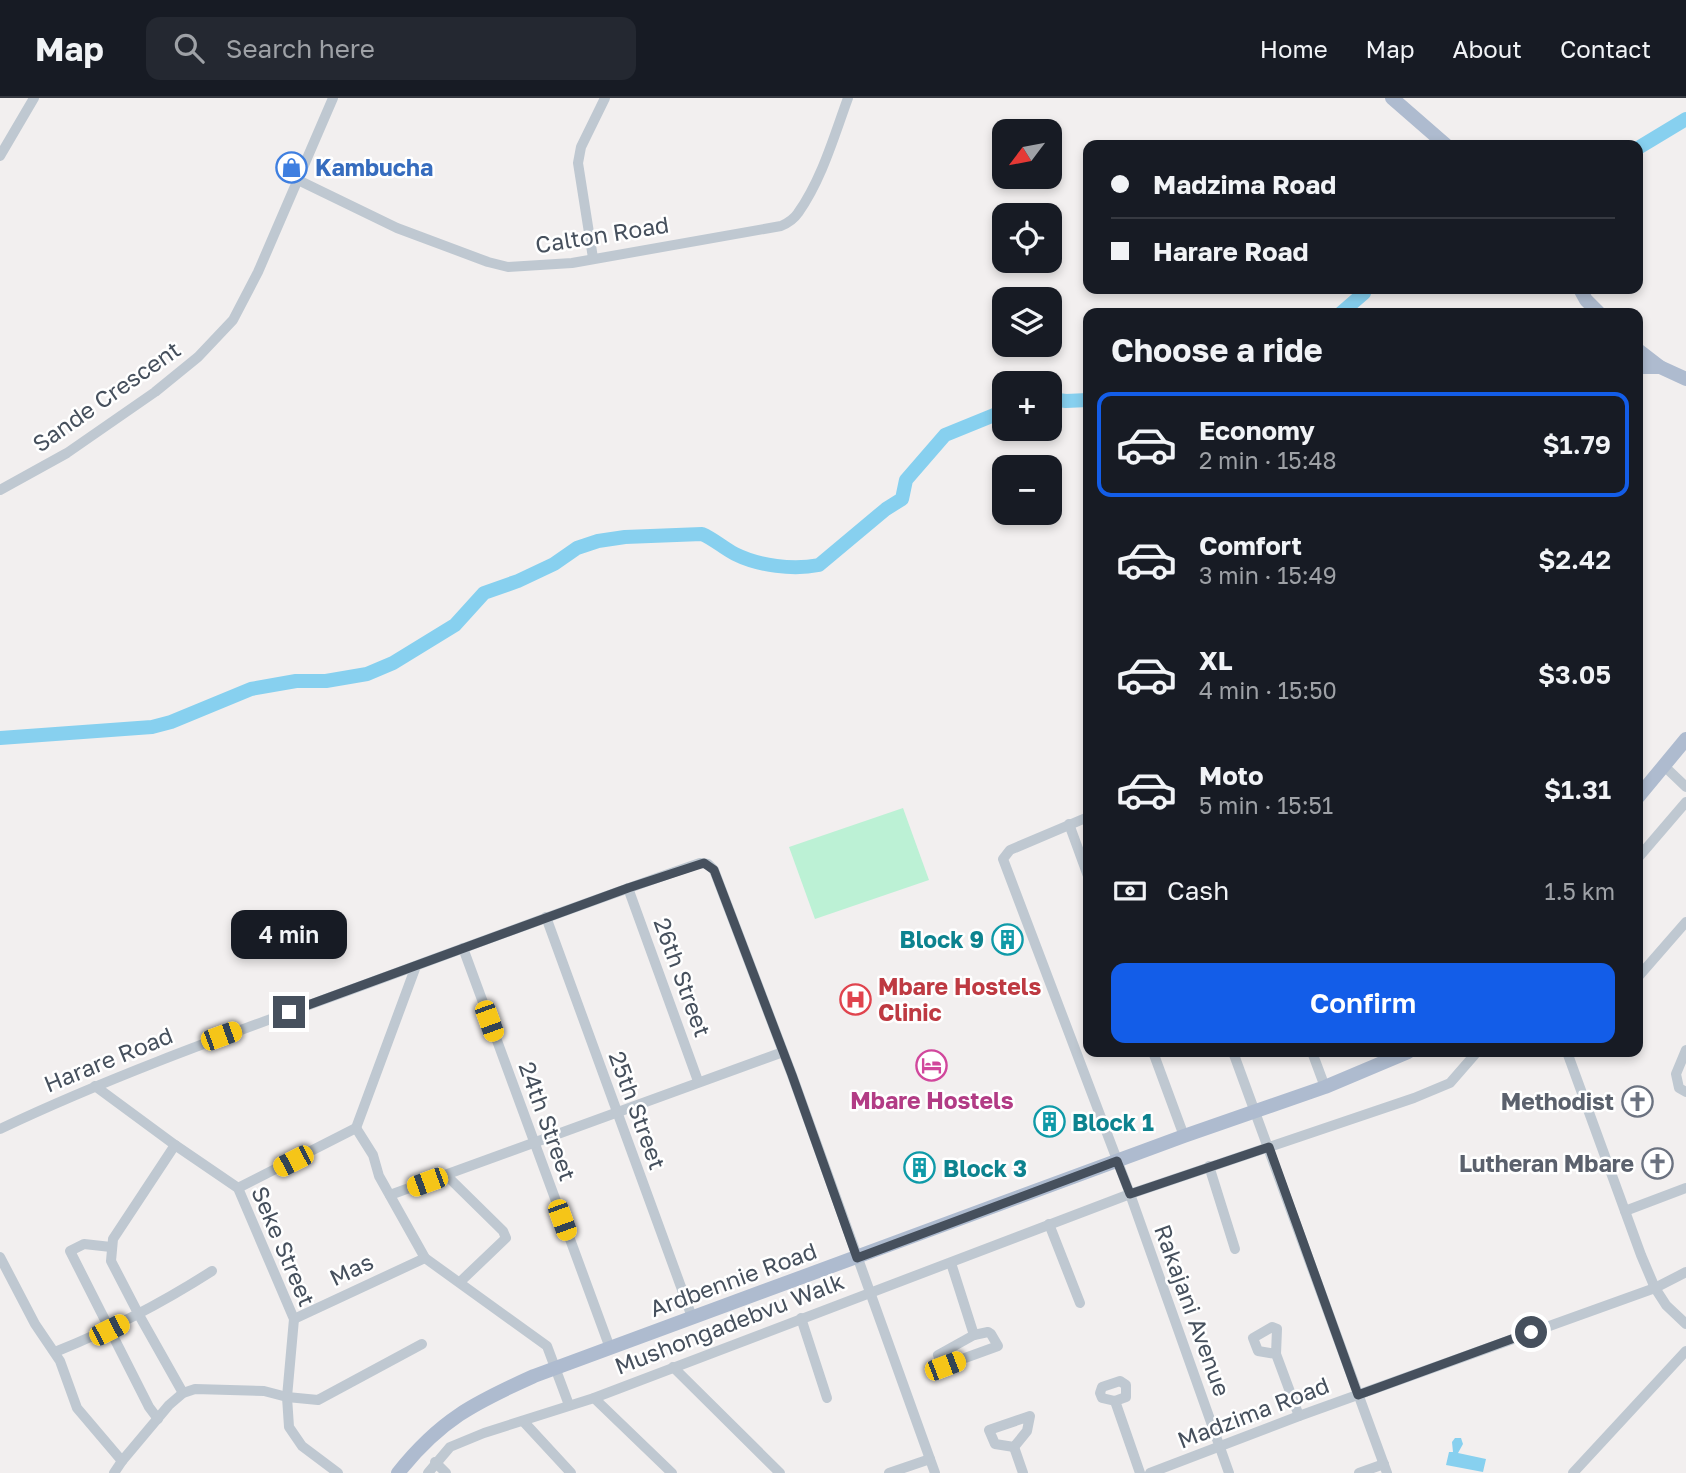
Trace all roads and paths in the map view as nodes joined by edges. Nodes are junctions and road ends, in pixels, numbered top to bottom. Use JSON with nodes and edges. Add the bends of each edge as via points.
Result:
{"nodes":[{"id":1,"x":33,"y":98,"type":"edge"},
{"id":2,"x":333,"y":98,"type":"edge"},
{"id":3,"x":605,"y":98,"type":"edge"},
{"id":4,"x":848,"y":98,"type":"edge"},
{"id":5,"x":1392,"y":98,"type":"edge"},
{"id":6,"x":1440,"y":140,"type":"edge"},
{"id":7,"x":0,"y":156,"type":"edge"},
{"id":8,"x":298,"y":180,"type":"junction"},
{"id":9,"x":593,"y":258,"type":"junction"},
{"id":10,"x":1643,"y":354,"type":"edge"},
{"id":11,"x":1643,"y":367,"type":"edge"},
{"id":12,"x":1660,"y":367,"type":"junction"},
{"id":13,"x":1686,"y":379,"type":"edge"},
{"id":14,"x":0,"y":490,"type":"edge"},
{"id":15,"x":1686,"y":738,"type":"edge"},
{"id":16,"x":1663,"y":765,"type":"junction"},
{"id":17,"x":1686,"y":787,"type":"edge"},
{"id":18,"x":1643,"y":791,"type":"edge"},
{"id":19,"x":1686,"y":802,"type":"edge"},
{"id":20,"x":1083,"y":819,"type":"edge"},
{"id":21,"x":1069,"y":824,"type":"junction"},
{"id":22,"x":1643,"y":852,"type":"edge"},
{"id":23,"x":1083,"y":862,"type":"edge"},
{"id":24,"x":628,"y":888,"type":"junction"},
{"id":25,"x":546,"y":917,"type":"junction"},
{"id":26,"x":1686,"y":922,"type":"edge"},
{"id":27,"x":463,"y":948,"type":"junction"},
{"id":28,"x":416,"y":966,"type":"junction"},
{"id":29,"x":1643,"y":971,"type":"edge"},
{"id":30,"x":1686,"y":1049,"type":"edge"},
{"id":31,"x":783,"y":1052,"type":"junction"},
{"id":32,"x":1155,"y":1057,"type":"edge"},
{"id":33,"x":1235,"y":1057,"type":"edge"},
{"id":34,"x":1314,"y":1057,"type":"edge"},
{"id":35,"x":1390,"y":1057,"type":"edge"},
{"id":36,"x":1473,"y":1057,"type":"edge"},
{"id":37,"x":1571,"y":1057,"type":"edge"},
{"id":38,"x":698,"y":1081,"type":"junction"},
{"id":39,"x":95,"y":1086,"type":"junction"},
{"id":40,"x":1325,"y":1087,"type":"junction"},
{"id":41,"x":1686,"y":1092,"type":"edge"},
{"id":42,"x":1255,"y":1111,"type":"junction"},
{"id":43,"x":617,"y":1113,"type":"junction"},
{"id":44,"x":356,"y":1128,"type":"junction"},
{"id":45,"x":0,"y":1129,"type":"edge"},
{"id":46,"x":1184,"y":1136,"type":"junction"},
{"id":47,"x":533,"y":1144,"type":"junction"},
{"id":48,"x":175,"y":1145,"type":"junction"},
{"id":49,"x":1269,"y":1147,"type":"junction"},
{"id":50,"x":1117,"y":1161,"type":"junction"},
{"id":51,"x":1209,"y":1166,"type":"junction"},
{"id":52,"x":446,"y":1175,"type":"junction"},
{"id":53,"x":238,"y":1188,"type":"junction"},
{"id":54,"x":1686,"y":1188,"type":"edge"},
{"id":55,"x":1130,"y":1194,"type":"junction"},
{"id":56,"x":390,"y":1195,"type":"junction"},
{"id":57,"x":1625,"y":1211,"type":"junction"},
{"id":58,"x":1049,"y":1224,"type":"junction"},
{"id":59,"x":111,"y":1247,"type":"junction"},
{"id":60,"x":1235,"y":1249,"type":"dead end"},
{"id":61,"x":0,"y":1257,"type":"edge"},
{"id":62,"x":425,"y":1258,"type":"junction"},
{"id":63,"x":857,"y":1258,"type":"junction"},
{"id":64,"x":951,"y":1263,"type":"junction"},
{"id":65,"x":212,"y":1271,"type":"dead end"},
{"id":66,"x":1686,"y":1272,"type":"edge"},
{"id":67,"x":461,"y":1282,"type":"junction"},
{"id":68,"x":1655,"y":1288,"type":"junction"},
{"id":69,"x":870,"y":1292,"type":"junction"},
{"id":70,"x":1080,"y":1303,"type":"dead end"},
{"id":71,"x":139,"y":1315,"type":"junction"},
{"id":72,"x":692,"y":1317,"type":"junction"},
{"id":73,"x":802,"y":1318,"type":"junction"},
{"id":74,"x":295,"y":1319,"type":"junction"},
{"id":75,"x":1686,"y":1324,"type":"edge"},
{"id":76,"x":109,"y":1330,"type":"junction"},
{"id":77,"x":974,"y":1335,"type":"junction"},
{"id":78,"x":422,"y":1344,"type":"dead end"},
{"id":79,"x":610,"y":1348,"type":"junction"},
{"id":80,"x":1686,"y":1351,"type":"edge"},
{"id":81,"x":55,"y":1352,"type":"junction"},
{"id":82,"x":1276,"y":1354,"type":"dead end"},
{"id":83,"x":556,"y":1367,"type":"junction"},
{"id":84,"x":673,"y":1367,"type":"junction"},
{"id":85,"x":506,"y":1390,"type":"junction"},
{"id":86,"x":183,"y":1393,"type":"junction"},
{"id":87,"x":1358,"y":1395,"type":"junction"},
{"id":88,"x":287,"y":1397,"type":"junction"},
{"id":89,"x":594,"y":1398,"type":"junction"},
{"id":90,"x":827,"y":1398,"type":"dead end"},
{"id":91,"x":1115,"y":1401,"type":"dead end"},
{"id":92,"x":569,"y":1405,"type":"junction"},
{"id":93,"x":1299,"y":1416,"type":"junction"},
{"id":94,"x":159,"y":1419,"type":"junction"},
{"id":95,"x":523,"y":1421,"type":"junction"},
{"id":96,"x":1014,"y":1447,"type":"dead end"},
{"id":97,"x":1220,"y":1447,"type":"junction"},
{"id":98,"x":930,"y":1459,"type":"junction"},
{"id":99,"x":122,"y":1461,"type":"junction"},
{"id":100,"x":435,"y":1462,"type":"junction"},
{"id":101,"x":1385,"y":1468,"type":"edge"},
{"id":102,"x":114,"y":1473,"type":"edge"},
{"id":103,"x":338,"y":1473,"type":"edge"},
{"id":104,"x":398,"y":1473,"type":"edge"},
{"id":105,"x":410,"y":1473,"type":"edge"},
{"id":106,"x":428,"y":1473,"type":"edge"},
{"id":107,"x":446,"y":1473,"type":"edge"},
{"id":108,"x":571,"y":1473,"type":"edge"},
{"id":109,"x":672,"y":1473,"type":"edge"},
{"id":110,"x":780,"y":1473,"type":"edge"},
{"id":111,"x":889,"y":1473,"type":"edge"},
{"id":112,"x":934,"y":1473,"type":"edge"},
{"id":113,"x":1023,"y":1473,"type":"edge"},
{"id":114,"x":1140,"y":1473,"type":"edge"},
{"id":115,"x":1150,"y":1473,"type":"edge"},
{"id":116,"x":1229,"y":1473,"type":"edge"},
{"id":117,"x":1359,"y":1473,"type":"edge"},
{"id":118,"x":1573,"y":1473,"type":"edge"}],
"edges":[{"from":1,"to":7,"type":"street"},
{"from":2,"to":8,"type":"street","name":"Sande Crescent"},
{"from":3,"to":9,"type":"street","via":[[578,163]]},
{"from":4,"to":9,"type":"street","name":"Calton Road","via":[[822,166],[798,215],[790,221]]},
{"from":5,"to":6,"type":"main road"},
{"from":8,"to":9,"type":"street","name":"Calton Road","via":[[397,228],[488,262],[528,267]]},
{"from":8,"to":14,"type":"street","name":"Sande Crescent","via":[[233,320],[198,357],[67,453]]},
{"from":10,"to":12,"type":"main road"},
{"from":11,"to":12,"type":"main road"},
{"from":12,"to":13,"type":"main road"},
{"from":15,"to":16,"type":"main road"},
{"from":16,"to":17,"type":"street"},
{"from":16,"to":18,"type":"main road"},
{"from":19,"to":22,"type":"street"},
{"from":20,"to":21,"type":"street"},
{"from":21,"to":23,"type":"street"},
{"from":21,"to":50,"type":"street","name":"Rakajani Avenue","via":[[1010,850],[1003,859]]},
{"from":24,"to":25,"type":"street","name":"Harare Road"},
{"from":24,"to":31,"type":"street","name":"Harare Road","via":[[700,863],[714,870]]},
{"from":24,"to":38,"type":"street","name":"26th Street"},
{"from":25,"to":27,"type":"street","name":"Harare Road"},
{"from":25,"to":43,"type":"street","name":"25th Street"},
{"from":26,"to":29,"type":"street"},
{"from":27,"to":28,"type":"street","name":"Harare Road"},
{"from":27,"to":47,"type":"street","name":"24th Street"},
{"from":28,"to":39,"type":"street","name":"Harare Road"},
{"from":28,"to":44,"type":"street"},
{"from":30,"to":41,"type":"street","via":[[1676,1074],[1679,1088]]},
{"from":31,"to":38,"type":"street"},
{"from":31,"to":63,"type":"street"},
{"from":32,"to":46,"type":"street"},
{"from":33,"to":42,"type":"street"},
{"from":34,"to":40,"type":"street"},
{"from":35,"to":40,"type":"main road","name":"Ardbennie Road"},
{"from":36,"to":49,"type":"street","name":"Mushongadebvu Walk","via":[[1446,1085]]},
{"from":37,"to":57,"type":"street"},
{"from":38,"to":43,"type":"street"},
{"from":39,"to":45,"type":"street","name":"Harare Road"},
{"from":39,"to":48,"type":"street","name":"Seke Street"},
{"from":40,"to":42,"type":"main road","name":"Ardbennie Road"},
{"from":42,"to":46,"type":"main road","name":"Ardbennie Road"},
{"from":42,"to":49,"type":"street"},
{"from":43,"to":47,"type":"street"},
{"from":43,"to":72,"type":"street","name":"25th Street"},
{"from":44,"to":53,"type":"street"},
{"from":44,"to":56,"type":"street"},
{"from":46,"to":50,"type":"main road","name":"Ardbennie Road"},
{"from":47,"to":52,"type":"street"},
{"from":47,"to":79,"type":"street","name":"24th Street"},
{"from":48,"to":53,"type":"street","name":"Seke Street"},
{"from":48,"to":59,"type":"street"},
{"from":49,"to":51,"type":"street","name":"Mushongadebvu Walk"},
{"from":49,"to":87,"type":"street"},
{"from":50,"to":55,"type":"street","name":"Rakajani Avenue"},
{"from":50,"to":63,"type":"main road","name":"Ardbennie Road"},
{"from":51,"to":55,"type":"street","name":"Mushongadebvu Walk"},
{"from":51,"to":60,"type":"street"},
{"from":52,"to":56,"type":"street"},
{"from":52,"to":67,"type":"street","via":[[506,1238]]},
{"from":53,"to":74,"type":"street","name":"Seke Street"},
{"from":54,"to":57,"type":"street"},
{"from":55,"to":58,"type":"street","name":"Mushongadebvu Walk"},
{"from":55,"to":97,"type":"street","name":"Rakajani Avenue"},
{"from":56,"to":62,"type":"street"},
{"from":57,"to":68,"type":"street"},
{"from":58,"to":64,"type":"street","name":"Mushongadebvu Walk"},
{"from":58,"to":70,"type":"street"},
{"from":59,"to":71,"type":"street","via":[[111,1261]]},
{"from":59,"to":76,"type":"street","via":[[84,1244],[70,1251]]},
{"from":61,"to":81,"type":"street"},
{"from":62,"to":67,"type":"street"},
{"from":62,"to":74,"type":"street","name":"Mas"},
{"from":63,"to":69,"type":"street"},
{"from":63,"to":72,"type":"main road","name":"Ardbennie Road"},
{"from":64,"to":69,"type":"street","name":"Mushongadebvu Walk"},
{"from":64,"to":77,"type":"street"},
{"from":65,"to":71,"type":"street"},
{"from":66,"to":68,"type":"street","name":"Madzima Road"},
{"from":67,"to":83,"type":"street","via":[[547,1346]]},
{"from":68,"to":75,"type":"street"},
{"from":68,"to":87,"type":"street","name":"Madzima Road"},
{"from":69,"to":73,"type":"street","name":"Mushongadebvu Walk"},
{"from":69,"to":98,"type":"street"},
{"from":71,"to":76,"type":"street"},
{"from":71,"to":86,"type":"street"},
{"from":72,"to":79,"type":"main road","name":"Ardbennie Road"},
{"from":73,"to":84,"type":"street","name":"Mushongadebvu Walk"},
{"from":73,"to":90,"type":"street"},
{"from":74,"to":88,"type":"street","name":"Seke Street"},
{"from":76,"to":81,"type":"street"},
{"from":76,"to":94,"type":"street"},
{"from":77,"to":77,"type":"street","via":[[938,1355],[943,1366],[998,1346],[990,1332]]},
{"from":78,"to":88,"type":"street","via":[[318,1400]]},
{"from":79,"to":83,"type":"main road","name":"Ardbennie Road"},
{"from":80,"to":118,"type":"street"},
{"from":81,"to":99,"type":"street","via":[[77,1408]]},
{"from":82,"to":93,"type":"street"},
{"from":83,"to":85,"type":"main road","name":"Ardbennie Road"},
{"from":83,"to":92,"type":"street"},
{"from":84,"to":89,"type":"street","name":"Mushongadebvu Walk"},
{"from":84,"to":110,"type":"street"},
{"from":85,"to":104,"type":"main road","name":"Ardbennie Road","via":[[444,1425]]},
{"from":85,"to":105,"type":"main road","name":"Ardbennie Road","via":[[436,1443]]},
{"from":86,"to":88,"type":"street","via":[[195,1389],[261,1391]]},
{"from":86,"to":94,"type":"street"},
{"from":87,"to":93,"type":"street","name":"Madzima Road"},
{"from":87,"to":101,"type":"street"},
{"from":88,"to":103,"type":"street","name":"Seke Street","via":[[289,1427],[298,1441]]},
{"from":89,"to":92,"type":"street","name":"Mushongadebvu Walk"},
{"from":89,"to":109,"type":"street"},
{"from":91,"to":114,"type":"street"},
{"from":92,"to":95,"type":"street","name":"Mushongadebvu Walk"},
{"from":93,"to":97,"type":"street","name":"Madzima Road"},
{"from":94,"to":99,"type":"street"},
{"from":95,"to":100,"type":"street","name":"Mushongadebvu Walk","via":[[450,1447]]},
{"from":95,"to":108,"type":"street"},
{"from":96,"to":113,"type":"street"},
{"from":97,"to":115,"type":"street","name":"Madzima Road"},
{"from":97,"to":116,"type":"street","name":"Rakajani Avenue"},
{"from":98,"to":111,"type":"street"},
{"from":98,"to":112,"type":"street"},
{"from":99,"to":102,"type":"street"},
{"from":100,"to":106,"type":"street","name":"Mushongadebvu Walk"},
{"from":100,"to":107,"type":"street"},
{"from":101,"to":117,"type":"street"}]}
